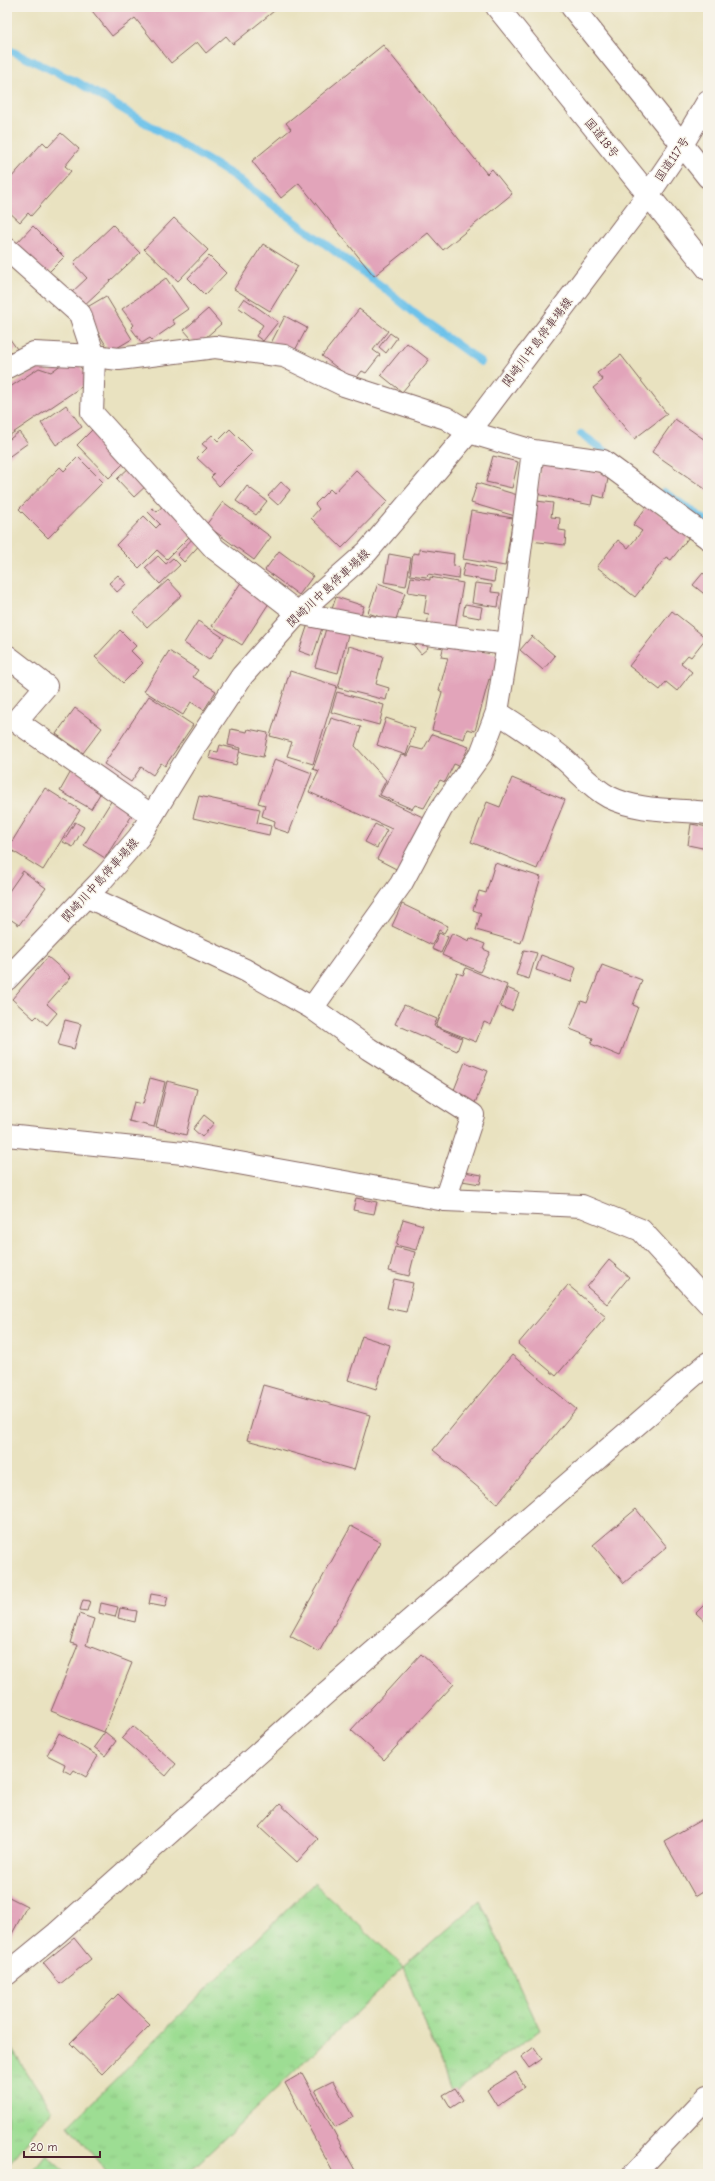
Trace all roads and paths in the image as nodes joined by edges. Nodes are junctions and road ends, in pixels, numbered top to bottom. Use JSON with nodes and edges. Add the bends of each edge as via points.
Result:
{"nodes":[{"id":1,"x":497,"y":7,"type":"edge"},
{"id":2,"x":572,"y":7,"type":"edge"},
{"id":3,"x":708,"y":101,"type":"edge"},
{"id":4,"x":682,"y":145,"type":"junction"},
{"id":5,"x":708,"y":177,"type":"edge"},
{"id":6,"x":648,"y":195,"type":"junction"},
{"id":7,"x":7,"y":249,"type":"edge"},
{"id":8,"x":708,"y":269,"type":"edge"},
{"id":9,"x":94,"y":356,"type":"junction"},
{"id":10,"x":7,"y":367,"type":"edge"},
{"id":11,"x":469,"y":432,"type":"junction"},
{"id":12,"x":533,"y":451,"type":"junction"},
{"id":13,"x":708,"y":538,"type":"edge"},
{"id":14,"x":298,"y":613,"type":"junction"},
{"id":15,"x":508,"y":644,"type":"junction"},
{"id":16,"x":7,"y":656,"type":"edge"},
{"id":17,"x":497,"y":712,"type":"junction"},
{"id":18,"x":11,"y":726,"type":"edge"},
{"id":19,"x":708,"y":813,"type":"edge"},
{"id":20,"x":152,"y":816,"type":"junction"},
{"id":21,"x":86,"y":896,"type":"junction"},
{"id":22,"x":7,"y":979,"type":"edge"},
{"id":23,"x":312,"y":1008,"type":"junction"},
{"id":24,"x":7,"y":1135,"type":"edge"},
{"id":25,"x":445,"y":1200,"type":"junction"},
{"id":26,"x":708,"y":1303,"type":"edge"},
{"id":27,"x":708,"y":1363,"type":"edge"},
{"id":28,"x":7,"y":1974,"type":"edge"},
{"id":29,"x":708,"y":2096,"type":"edge"},
{"id":30,"x":634,"y":2174,"type":"edge"}],
"edges":[{"from":1,"to":6,"type":"main road","name":"国道18号"},
{"from":2,"to":4,"type":"main road"},
{"from":3,"to":4,"type":"main road","name":"国道117号"},
{"from":4,"to":5,"type":"main road"},
{"from":4,"to":6,"type":"main road","name":"国道117号"},
{"from":6,"to":8,"type":"main road","name":"国道18号"},
{"from":6,"to":11,"type":"main road","name":"関崎川中島停車場線"},
{"from":7,"to":9,"type":"main road","via":[[80,314]]},
{"from":9,"to":10,"type":"main road","via":[[34,353]]},
{"from":9,"to":11,"type":"main road","via":[[119,359],[215,347],[284,356],[344,385],[446,418]]},
{"from":9,"to":14,"type":"main road","via":[[92,413],[215,549]]},
{"from":11,"to":12,"type":"main road"},
{"from":11,"to":14,"type":"main road","name":"関崎川中島停車場線","via":[[367,552]]},
{"from":12,"to":13,"type":"main road","via":[[603,460]]},
{"from":12,"to":15,"type":"main road"},
{"from":14,"to":15,"type":"main road","via":[[369,627]]},
{"from":14,"to":20,"type":"main road","name":"関崎川中島停車場線","via":[[242,676]]},
{"from":15,"to":17,"type":"main road"},
{"from":16,"to":18,"type":"main road","via":[[46,686]]},
{"from":17,"to":19,"type":"main road","via":[[533,735],[565,760],[589,784],[610,797],[647,808]]},
{"from":17,"to":23,"type":"main road","via":[[481,754],[441,809],[401,884]]},
{"from":18,"to":20,"type":"main road"},
{"from":20,"to":21,"type":"main road","name":"関崎川中島停車場線","via":[[139,837]]},
{"from":21,"to":22,"type":"main road","name":"関崎川中島停車場線"},
{"from":21,"to":23,"type":"main road","via":[[245,970]]},
{"from":23,"to":25,"type":"main road","via":[[369,1049],[473,1114]]},
{"from":24,"to":25,"type":"main road","via":[[183,1153]]},
{"from":25,"to":26,"type":"main road","via":[[582,1206],[641,1230]]},
{"from":27,"to":28,"type":"main road"},
{"from":29,"to":30,"type":"main road"}]}
